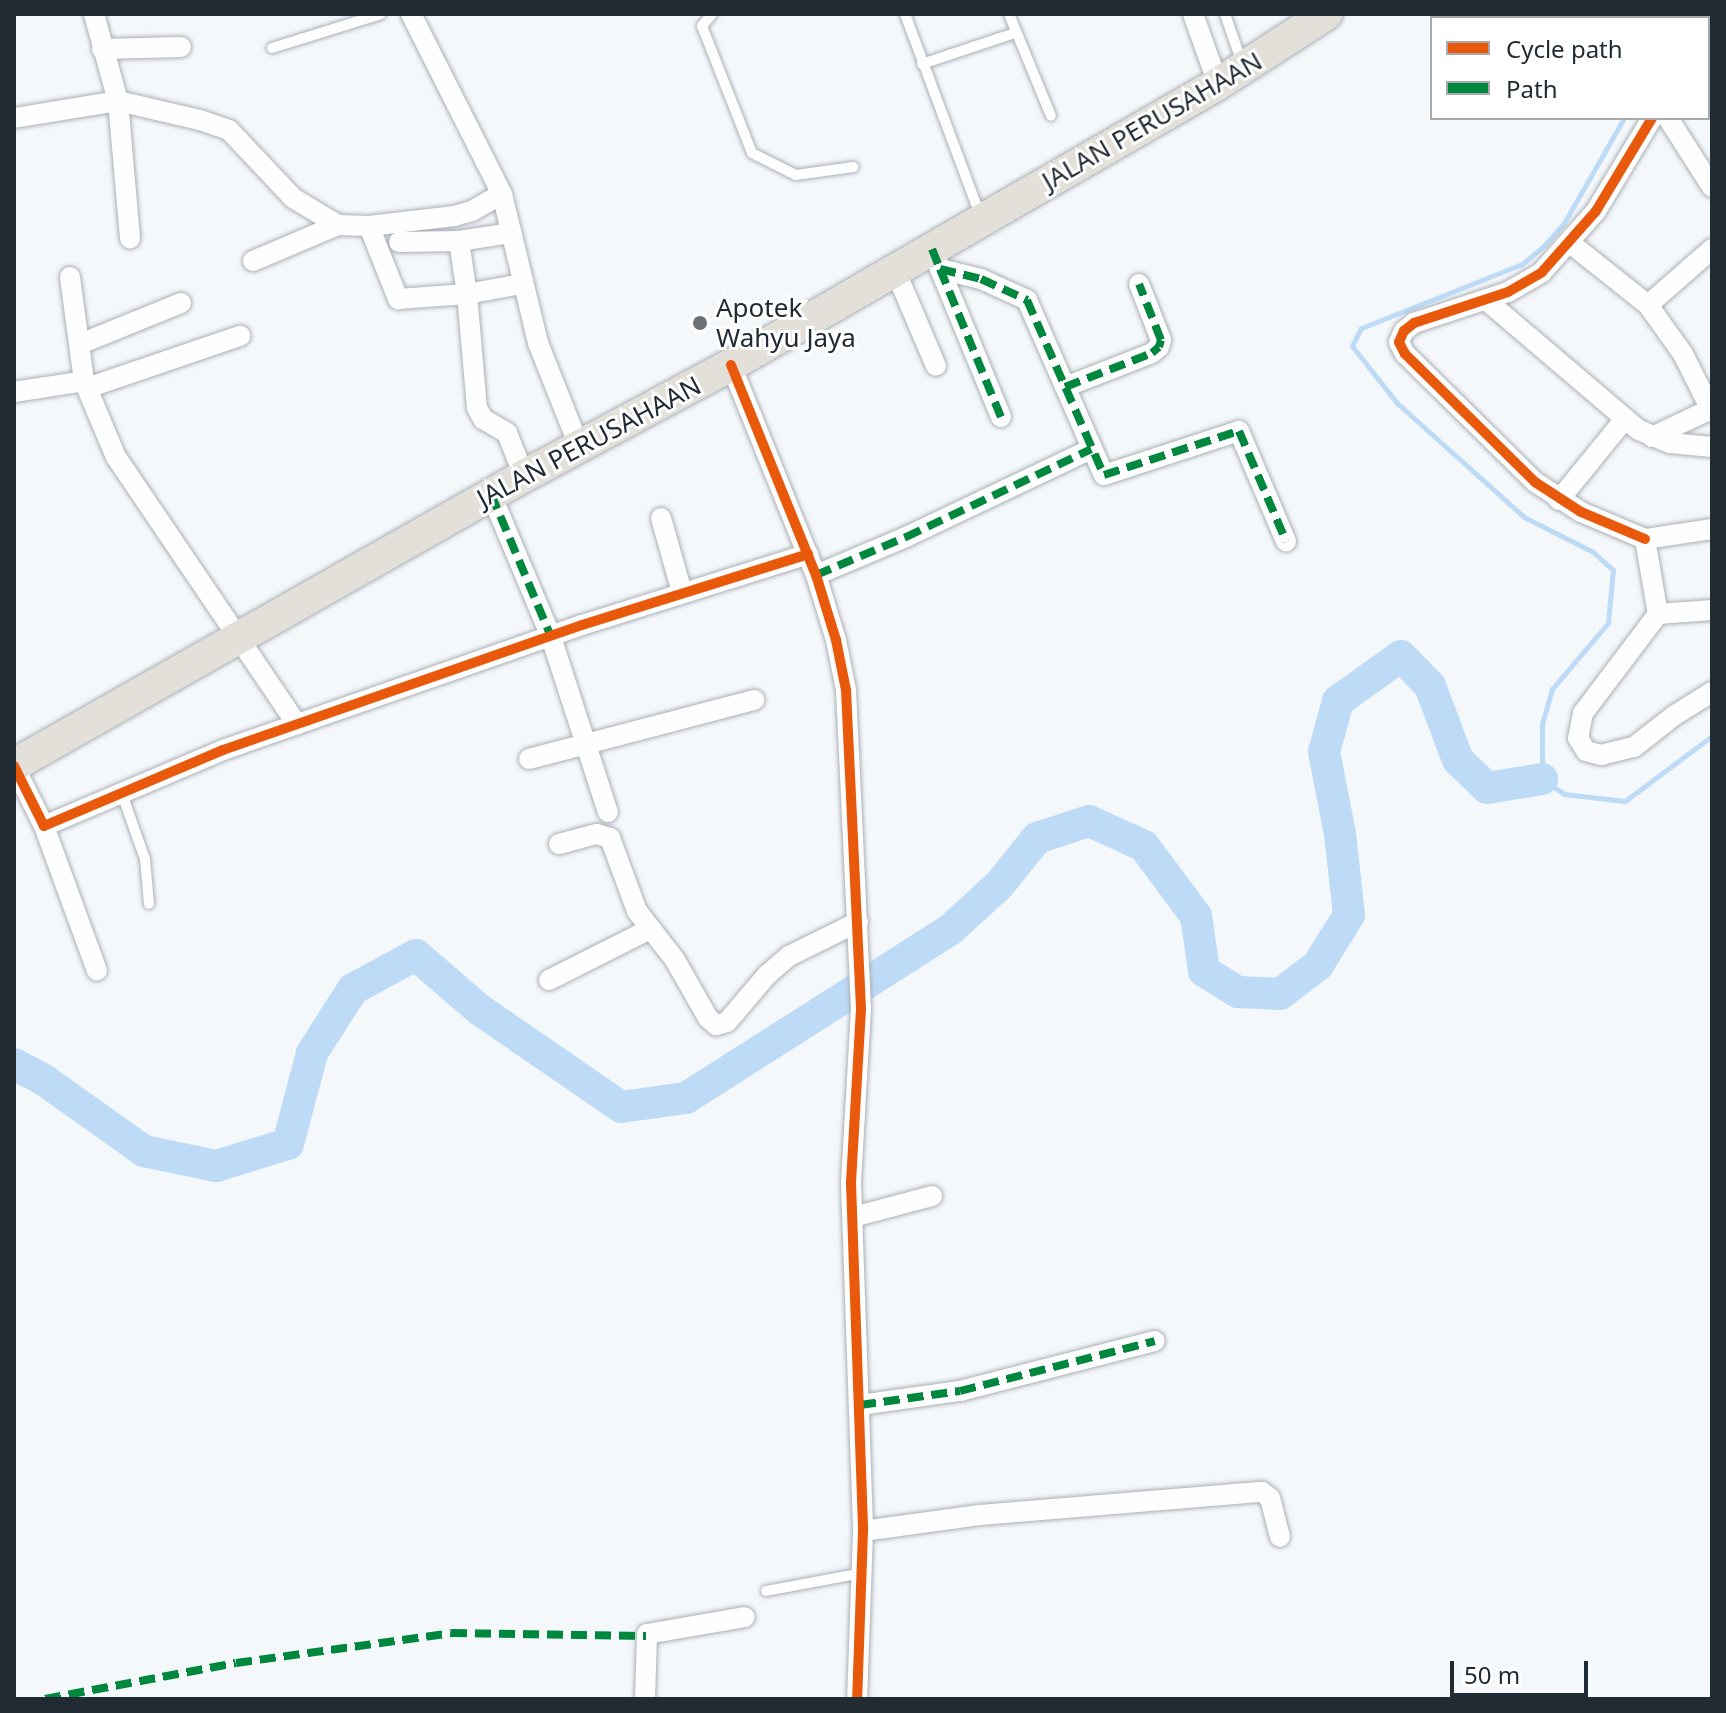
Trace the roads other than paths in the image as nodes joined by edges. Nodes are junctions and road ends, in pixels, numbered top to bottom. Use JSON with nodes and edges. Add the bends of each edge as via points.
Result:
{"nodes":[{"id":1,"x":94,"y":14,"type":"edge"},
{"id":2,"x":381,"y":14,"type":"edge"},
{"id":3,"x":411,"y":14,"type":"edge"},
{"id":4,"x":712,"y":14,"type":"edge"},
{"id":5,"x":905,"y":14,"type":"edge"},
{"id":6,"x":1009,"y":14,"type":"edge"},
{"id":7,"x":1193,"y":14,"type":"edge"},
{"id":8,"x":1225,"y":14,"type":"edge"},
{"id":9,"x":1326,"y":14,"type":"edge"},
{"id":10,"x":1015,"y":33,"type":"junction"},
{"id":11,"x":181,"y":47,"type":"dead end"},
{"id":12,"x":272,"y":48,"type":"dead end"},
{"id":13,"x":102,"y":49,"type":"junction"},
{"id":14,"x":922,"y":64,"type":"junction"},
{"id":15,"x":1231,"y":76,"type":"junction"},
{"id":16,"x":118,"y":101,"type":"junction"},
{"id":17,"x":1051,"y":116,"type":"dead end"},
{"id":18,"x":14,"y":118,"type":"edge"},
{"id":19,"x":1651,"y":120,"type":"edge"},
{"id":20,"x":1669,"y":120,"type":"edge"},
{"id":21,"x":853,"y":167,"type":"dead end"},
{"id":22,"x":1712,"y":187,"type":"edge"},
{"id":23,"x":502,"y":194,"type":"junction"},
{"id":24,"x":982,"y":220,"type":"junction"},
{"id":25,"x":338,"y":225,"type":"junction"},
{"id":26,"x":369,"y":226,"type":"junction"},
{"id":27,"x":511,"y":233,"type":"junction"},
{"id":28,"x":130,"y":238,"type":"dead end"},
{"id":29,"x":459,"y":241,"type":"junction"},
{"id":30,"x":399,"y":242,"type":"dead end"},
{"id":31,"x":1570,"y":243,"type":"junction"},
{"id":32,"x":1712,"y":249,"type":"edge"},
{"id":33,"x":936,"y":259,"type":"junction"},
{"id":34,"x":253,"y":261,"type":"dead end"},
{"id":35,"x":895,"y":270,"type":"junction"},
{"id":36,"x":70,"y":277,"type":"dead end"},
{"id":37,"x":521,"y":284,"type":"junction"},
{"id":38,"x":1139,"y":284,"type":"dead end"},
{"id":39,"x":467,"y":294,"type":"junction"},
{"id":40,"x":1486,"y":300,"type":"junction"},
{"id":41,"x":181,"y":303,"type":"dead end"},
{"id":42,"x":1648,"y":305,"type":"junction"},
{"id":43,"x":240,"y":336,"type":"dead end"},
{"id":44,"x":80,"y":344,"type":"junction"},
{"id":45,"x":731,"y":365,"type":"junction"},
{"id":46,"x":936,"y":366,"type":"dead end"},
{"id":47,"x":85,"y":384,"type":"junction"},
{"id":48,"x":1065,"y":387,"type":"junction"},
{"id":49,"x":14,"y":392,"type":"edge"},
{"id":50,"x":1711,"y":411,"type":"edge"},
{"id":51,"x":1001,"y":417,"type":"dead end"},
{"id":52,"x":1624,"y":420,"type":"junction"},
{"id":53,"x":1652,"y":437,"type":"junction"},
{"id":54,"x":579,"y":446,"type":"junction"},
{"id":55,"x":1712,"y":447,"type":"edge"},
{"id":56,"x":1091,"y":449,"type":"junction"},
{"id":57,"x":524,"y":476,"type":"junction"},
{"id":58,"x":491,"y":494,"type":"junction"},
{"id":59,"x":1559,"y":500,"type":"junction"},
{"id":60,"x":661,"y":518,"type":"dead end"},
{"id":61,"x":1712,"y":529,"type":"edge"},
{"id":62,"x":1645,"y":539,"type":"junction"},
{"id":63,"x":1286,"y":541,"type":"dead end"},
{"id":64,"x":808,"y":554,"type":"junction"},
{"id":65,"x":816,"y":575,"type":"junction"},
{"id":66,"x":682,"y":592,"type":"junction"},
{"id":67,"x":1712,"y":610,"type":"edge"},
{"id":68,"x":1658,"y":614,"type":"junction"},
{"id":69,"x":242,"y":637,"type":"junction"},
{"id":70,"x":551,"y":637,"type":"junction"},
{"id":71,"x":1712,"y":692,"type":"edge"},
{"id":72,"x":754,"y":700,"type":"dead end"},
{"id":73,"x":297,"y":724,"type":"junction"},
{"id":74,"x":585,"y":742,"type":"junction"},
{"id":75,"x":529,"y":759,"type":"dead end"},
{"id":76,"x":14,"y":766,"type":"edge"},
{"id":77,"x":121,"y":791,"type":"junction"},
{"id":78,"x":608,"y":812,"type":"dead end"},
{"id":79,"x":44,"y":826,"type":"junction"},
{"id":80,"x":559,"y":844,"type":"dead end"},
{"id":81,"x":149,"y":904,"type":"dead end"},
{"id":82,"x":858,"y":922,"type":"junction"},
{"id":83,"x":650,"y":929,"type":"junction"},
{"id":84,"x":97,"y":971,"type":"dead end"},
{"id":85,"x":549,"y":980,"type":"dead end"},
{"id":86,"x":932,"y":1196,"type":"dead end"},
{"id":87,"x":853,"y":1217,"type":"junction"},
{"id":88,"x":1155,"y":1341,"type":"dead end"},
{"id":89,"x":860,"y":1405,"type":"junction"},
{"id":90,"x":863,"y":1531,"type":"junction"},
{"id":91,"x":1280,"y":1537,"type":"dead end"},
{"id":92,"x":862,"y":1573,"type":"junction"},
{"id":93,"x":766,"y":1591,"type":"dead end"},
{"id":94,"x":745,"y":1617,"type":"dead end"},
{"id":95,"x":645,"y":1699,"type":"edge"},
{"id":96,"x":857,"y":1699,"type":"edge"}],
"edges":[{"from":1,"to":13,"type":"street"},
{"from":2,"to":12,"type":"lane"},
{"from":3,"to":23,"type":"street"},
{"from":4,"to":21,"type":"lane","via":[[702,26],[752,153],[796,175]]},
{"from":5,"to":14,"type":"lane"},
{"from":6,"to":10,"type":"lane"},
{"from":7,"to":15,"type":"street"},
{"from":8,"to":15,"type":"lane"},
{"from":9,"to":15,"type":"main road","name":"JALAN PERUSAHAAN"},
{"from":10,"to":14,"type":"lane"},
{"from":10,"to":17,"type":"lane"},
{"from":11,"to":13,"type":"street"},
{"from":13,"to":16,"type":"street"},
{"from":14,"to":24,"type":"lane"},
{"from":15,"to":24,"type":"main road","name":"JALAN PERUSAHAAN"},
{"from":16,"to":18,"type":"street"},
{"from":16,"to":25,"type":"street","via":[[229,130],[293,198]]},
{"from":16,"to":28,"type":"street"},
{"from":19,"to":31,"type":"street","via":[[1616,182]]},
{"from":20,"to":22,"type":"street"},
{"from":23,"to":26,"type":"street","via":[[463,214]]},
{"from":23,"to":27,"type":"street"},
{"from":24,"to":33,"type":"main road","name":"JALAN PERUSAHAAN"},
{"from":25,"to":26,"type":"street"},
{"from":25,"to":34,"type":"street"},
{"from":26,"to":39,"type":"street","via":[[398,299]]},
{"from":27,"to":29,"type":"street"},
{"from":27,"to":37,"type":"street"},
{"from":29,"to":30,"type":"street"},
{"from":29,"to":39,"type":"street"},
{"from":31,"to":40,"type":"street","via":[[1530,280]]},
{"from":31,"to":42,"type":"street"},
{"from":32,"to":42,"type":"street"},
{"from":33,"to":35,"type":"main road","name":"JALAN PERUSAHAAN"},
{"from":33,"to":48,"type":"street","via":[[1025,297]]},
{"from":33,"to":51,"type":"street"},
{"from":35,"to":45,"type":"main road","name":"JALAN PERUSAHAAN"},
{"from":35,"to":46,"type":"street"},
{"from":36,"to":44,"type":"street"},
{"from":37,"to":39,"type":"street"},
{"from":37,"to":54,"type":"street"},
{"from":38,"to":48,"type":"street","via":[[1161,340],[1159,347]]},
{"from":39,"to":57,"type":"street","via":[[477,408],[483,419],[507,433]]},
{"from":40,"to":52,"type":"street"},
{"from":40,"to":59,"type":"street","via":[[1414,323],[1404,331],[1400,347]]},
{"from":41,"to":44,"type":"street"},
{"from":42,"to":50,"type":"street","via":[[1678,345]]},
{"from":43,"to":47,"type":"street"},
{"from":44,"to":47,"type":"street"},
{"from":45,"to":54,"type":"main road","name":"JALAN PERUSAHAAN"},
{"from":45,"to":64,"type":"street"},
{"from":47,"to":49,"type":"street"},
{"from":47,"to":69,"type":"street","via":[[116,457]]},
{"from":48,"to":56,"type":"street"},
{"from":50,"to":53,"type":"street"},
{"from":52,"to":53,"type":"street"},
{"from":52,"to":59,"type":"street"},
{"from":53,"to":55,"type":"street"},
{"from":54,"to":57,"type":"main road","name":"JALAN PERUSAHAAN"},
{"from":56,"to":63,"type":"street","via":[[1105,475],[1239,431]]},
{"from":56,"to":65,"type":"street"},
{"from":57,"to":58,"type":"main road","name":"JALAN PERUSAHAAN"},
{"from":58,"to":69,"type":"main road","name":"JALAN PERUSAHAAN"},
{"from":58,"to":70,"type":"street"},
{"from":59,"to":62,"type":"street"},
{"from":60,"to":66,"type":"street"},
{"from":61,"to":62,"type":"street"},
{"from":62,"to":68,"type":"street"},
{"from":64,"to":65,"type":"street"},
{"from":64,"to":66,"type":"street"},
{"from":65,"to":82,"type":"street","via":[[845,681]]},
{"from":66,"to":70,"type":"street"},
{"from":67,"to":68,"type":"street"},
{"from":68,"to":71,"type":"street","via":[[1583,713],[1578,738],[1586,751],[1601,755],[1634,747]]},
{"from":69,"to":73,"type":"street"},
{"from":69,"to":76,"type":"main road","name":"JALAN PERUSAHAAN"},
{"from":70,"to":73,"type":"street"},
{"from":70,"to":74,"type":"street"},
{"from":72,"to":74,"type":"street","via":[[654,729]]},
{"from":73,"to":77,"type":"street"},
{"from":74,"to":75,"type":"street"},
{"from":74,"to":78,"type":"street"},
{"from":76,"to":79,"type":"street"},
{"from":77,"to":79,"type":"street"},
{"from":77,"to":81,"type":"lane","via":[[145,859]]},
{"from":79,"to":84,"type":"street"},
{"from":80,"to":83,"type":"street","via":[[597,834],[610,838],[634,906]]},
{"from":82,"to":83,"type":"street","via":[[789,956],[727,1022],[716,1025]]},
{"from":82,"to":87,"type":"street","via":[[861,1009]]},
{"from":83,"to":85,"type":"street"},
{"from":86,"to":87,"type":"street"},
{"from":87,"to":89,"type":"street"},
{"from":88,"to":89,"type":"street","via":[[960,1391]]},
{"from":89,"to":90,"type":"street"},
{"from":90,"to":91,"type":"street","via":[[980,1515],[1262,1492],[1270,1498]]},
{"from":90,"to":92,"type":"street"},
{"from":92,"to":93,"type":"lane"},
{"from":92,"to":96,"type":"street"},
{"from":94,"to":95,"type":"street","via":[[647,1634]]}]}
